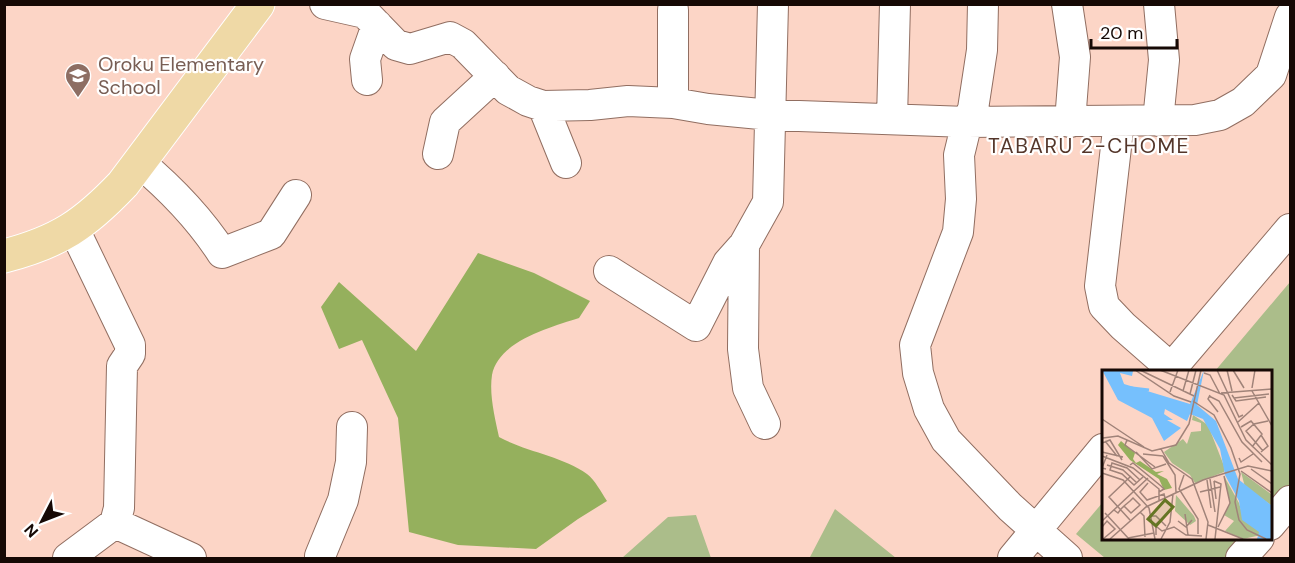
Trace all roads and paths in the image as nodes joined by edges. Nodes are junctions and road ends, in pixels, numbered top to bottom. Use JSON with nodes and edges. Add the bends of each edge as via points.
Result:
{"nodes":[{"id":1,"x":258,"y":4,"type":"edge"},
{"id":2,"x":325,"y":4,"type":"edge"},
{"id":3,"x":773,"y":4,"type":"edge"},
{"id":4,"x":895,"y":4,"type":"edge"},
{"id":5,"x":983,"y":4,"type":"edge"},
{"id":6,"x":1067,"y":4,"type":"edge"},
{"id":7,"x":1159,"y":4,"type":"edge"},
{"id":8,"x":673,"y":10,"type":"dead end"},
{"id":9,"x":1290,"y":17,"type":"edge"},
{"id":10,"x":377,"y":26,"type":"junction"},
{"id":11,"x":495,"y":76,"type":"junction"},
{"id":12,"x":367,"y":80,"type":"dead end"},
{"id":13,"x":673,"y":103,"type":"junction"},
{"id":14,"x":543,"y":106,"type":"junction"},
{"id":15,"x":771,"y":115,"type":"junction"},
{"id":16,"x":892,"y":119,"type":"junction"},
{"id":17,"x":1119,"y":121,"type":"junction"},
{"id":18,"x":1158,"y":121,"type":"junction"},
{"id":19,"x":967,"y":122,"type":"junction"},
{"id":20,"x":1070,"y":122,"type":"junction"},
{"id":21,"x":438,"y":154,"type":"dead end"},
{"id":22,"x":139,"y":162,"type":"junction"},
{"id":23,"x":566,"y":163,"type":"dead end"},
{"id":24,"x":296,"y":195,"type":"dead end"},
{"id":25,"x":74,"y":229,"type":"junction"},
{"id":26,"x":1290,"y":229,"type":"edge"},
{"id":27,"x":744,"y":245,"type":"junction"},
{"id":28,"x":4,"y":256,"type":"edge"},
{"id":29,"x":609,"y":271,"type":"dead end"},
{"id":30,"x":1170,"y":369,"type":"edge"},
{"id":31,"x":765,"y":424,"type":"dead end"},
{"id":32,"x":352,"y":427,"type":"dead end"},
{"id":33,"x":1102,"y":450,"type":"edge"},
{"id":34,"x":1290,"y":501,"type":"edge"},
{"id":35,"x":115,"y":523,"type":"junction"},
{"id":36,"x":1271,"y":523,"type":"edge"},
{"id":37,"x":1035,"y":531,"type":"junction"},
{"id":38,"x":1257,"y":539,"type":"edge"},
{"id":39,"x":68,"y":558,"type":"edge"},
{"id":40,"x":191,"y":558,"type":"edge"},
{"id":41,"x":321,"y":558,"type":"edge"},
{"id":42,"x":1013,"y":558,"type":"edge"},
{"id":43,"x":1067,"y":558,"type":"edge"},
{"id":44,"x":1241,"y":558,"type":"edge"}],
"edges":[{"from":1,"to":22,"type":"main road"},
{"from":2,"to":10,"type":"street","via":[[366,13]]},
{"from":3,"to":15,"type":"street"},
{"from":4,"to":16,"type":"street"},
{"from":5,"to":19,"type":"street","via":[[982,50],[973,109]]},
{"from":6,"to":20,"type":"street","via":[[1075,57]]},
{"from":7,"to":18,"type":"street","via":[[1164,60]]},
{"from":8,"to":13,"type":"street"},
{"from":9,"to":18,"type":"street","via":[[1271,75],[1243,102],[1220,115]]},
{"from":10,"to":11,"type":"street","via":[[396,45],[410,49],[450,37],[463,44]]},
{"from":10,"to":12,"type":"street","via":[[364,59]]},
{"from":11,"to":14,"type":"street","via":[[508,90]]},
{"from":11,"to":21,"type":"street","via":[[445,122]]},
{"from":13,"to":14,"type":"street","via":[[628,101]]},
{"from":13,"to":15,"type":"street"},
{"from":14,"to":23,"type":"street"},
{"from":15,"to":16,"type":"street"},
{"from":15,"to":27,"type":"street","via":[[768,202]]},
{"from":16,"to":19,"type":"street"},
{"from":17,"to":18,"type":"street"},
{"from":17,"to":20,"type":"street"},
{"from":17,"to":30,"type":"street","via":[[1102,261],[1100,286],[1104,306]]},
{"from":19,"to":20,"type":"street"},
{"from":19,"to":37,"type":"street","via":[[958,154],[958,232],[915,345],[918,373],[946,440]]},
{"from":22,"to":24,"type":"street","via":[[212,236],[222,253],[271,234]]},
{"from":22,"to":25,"type":"main road","via":[[105,202]]},
{"from":25,"to":28,"type":"main road"},
{"from":25,"to":35,"type":"street","via":[[130,345],[130,354],[122,366],[119,508]]},
{"from":26,"to":30,"type":"street"},
{"from":27,"to":29,"type":"street","via":[[728,263],[696,326]]},
{"from":27,"to":31,"type":"street","via":[[743,349],[748,388]]},
{"from":32,"to":41,"type":"street","via":[[351,462],[343,500]]},
{"from":33,"to":37,"type":"street"},
{"from":34,"to":36,"type":"street"},
{"from":35,"to":39,"type":"street"},
{"from":35,"to":40,"type":"street"},
{"from":37,"to":42,"type":"street"},
{"from":37,"to":43,"type":"street"},
{"from":38,"to":44,"type":"street"}]}
